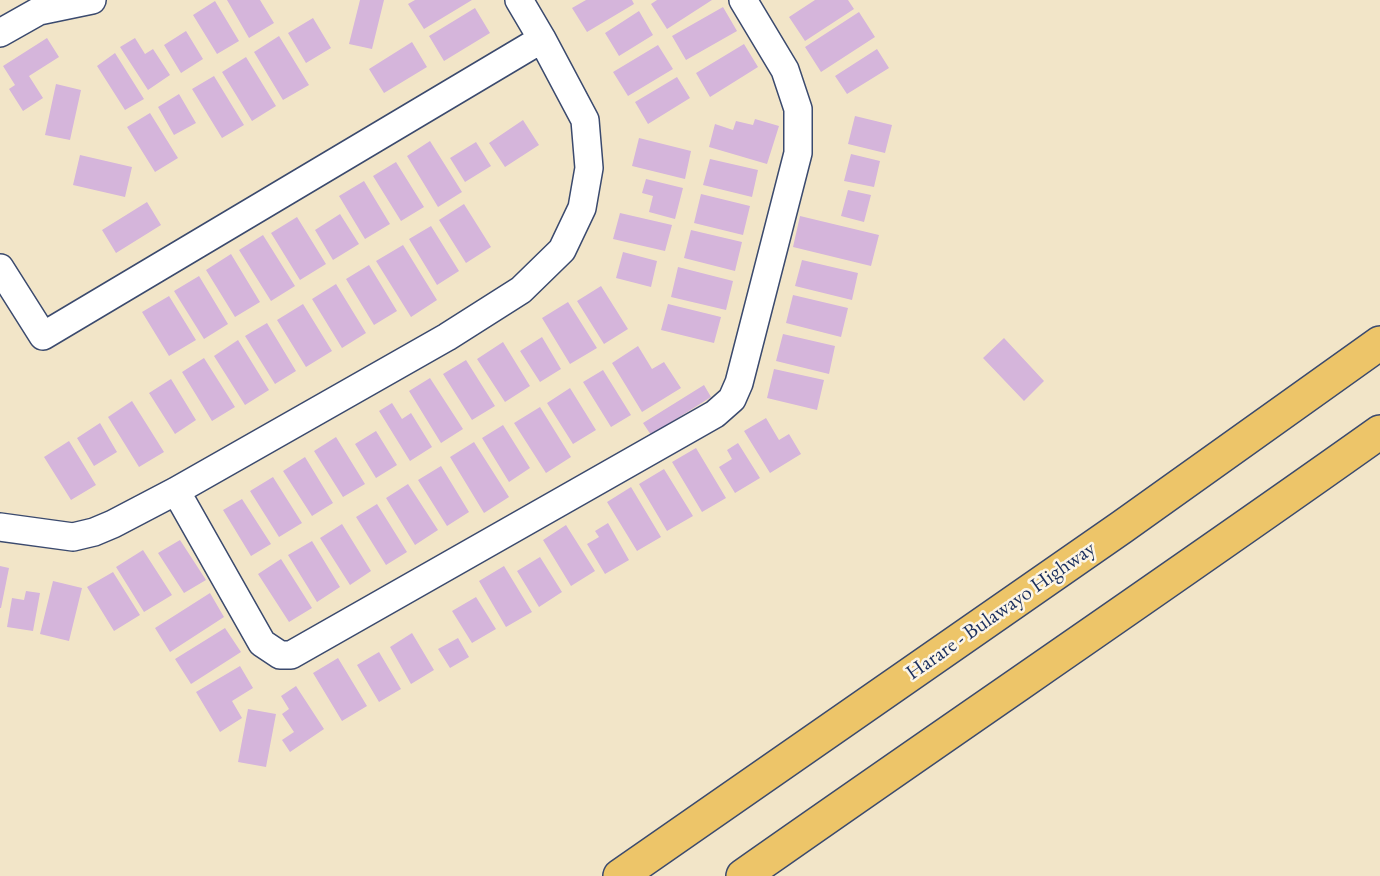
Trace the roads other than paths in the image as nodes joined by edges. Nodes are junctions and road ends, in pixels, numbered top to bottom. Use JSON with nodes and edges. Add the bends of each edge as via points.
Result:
{"nodes":[{"id":1,"x":92,"y":0,"type":"edge"},
{"id":2,"x":743,"y":0,"type":"edge"},
{"id":3,"x":521,"y":1,"type":"edge"},
{"id":4,"x":0,"y":33,"type":"edge"},
{"id":5,"x":542,"y":39,"type":"junction"},
{"id":6,"x":0,"y":268,"type":"edge"},
{"id":7,"x":1380,"y":344,"type":"edge"},
{"id":8,"x":1380,"y":432,"type":"edge"},
{"id":9,"x":176,"y":491,"type":"junction"},
{"id":10,"x":0,"y":527,"type":"edge"},
{"id":11,"x":620,"y":876,"type":"edge"},
{"id":12,"x":743,"y":876,"type":"edge"}],
"edges":[{"from":1,"to":4,"type":"street","via":[[39,11]]},
{"from":2,"to":9,"type":"street","via":[[785,70],[798,109],[798,153],[739,383],[732,399],[715,414],[291,655],[280,655],[262,643]]},
{"from":3,"to":5,"type":"street"},
{"from":5,"to":6,"type":"street","via":[[43,336]]},
{"from":5,"to":9,"type":"street","via":[[585,120],[589,168],[584,198],[562,250],[521,290],[447,338]]},
{"from":7,"to":11,"type":"highway","name":"Harare - Bulawayo Highway"},
{"from":8,"to":12,"type":"highway"},
{"from":9,"to":10,"type":"street","via":[[113,524],[73,537]]}]}
